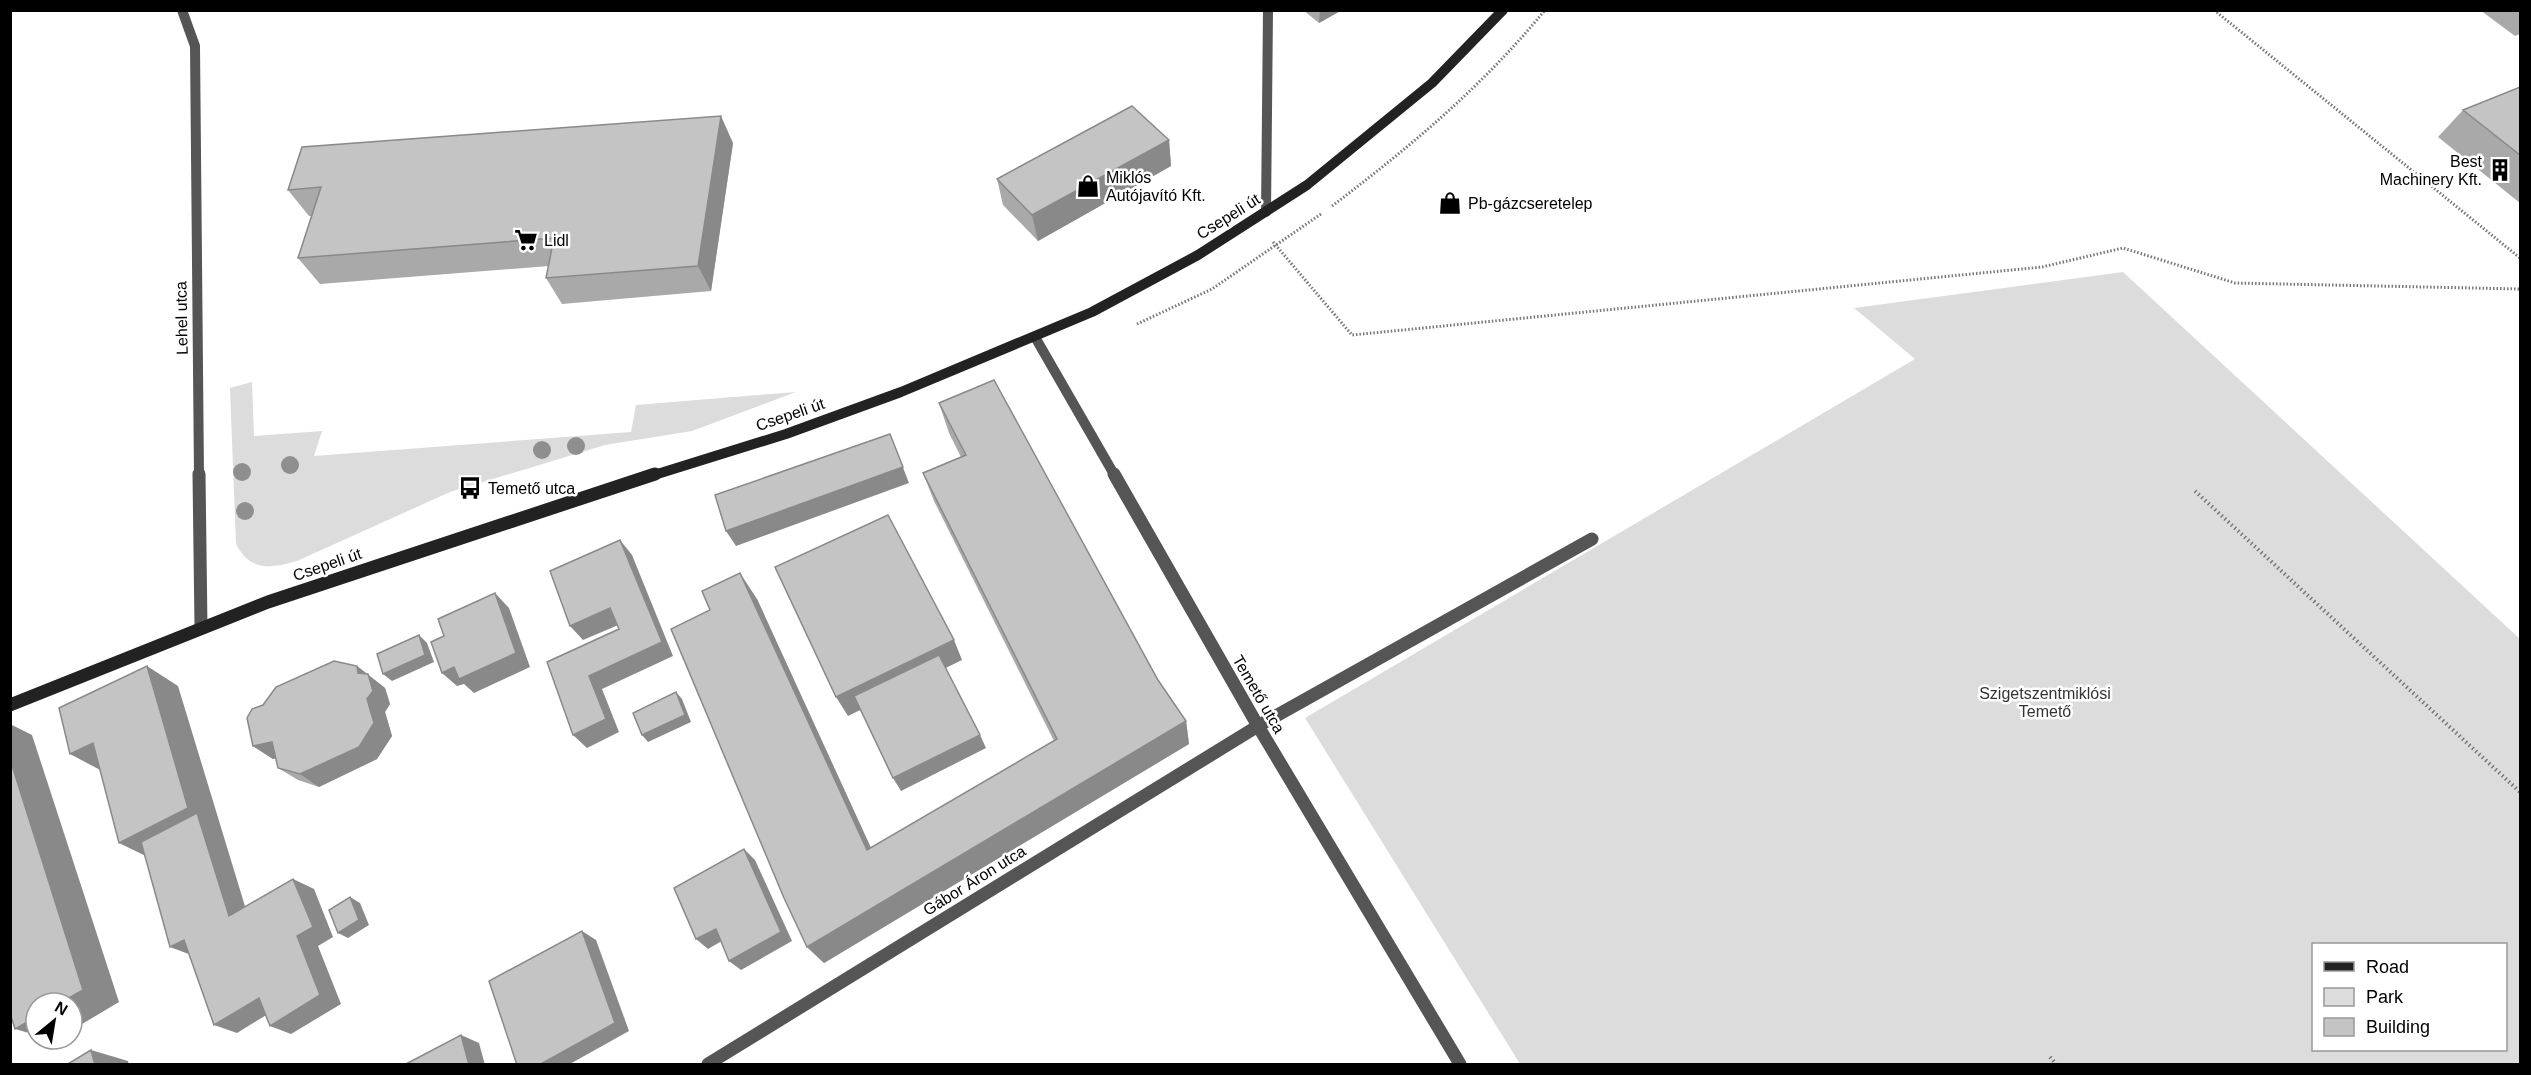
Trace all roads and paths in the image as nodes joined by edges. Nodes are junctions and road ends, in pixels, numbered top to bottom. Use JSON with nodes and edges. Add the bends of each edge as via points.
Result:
{"nodes":[{"id":1,"x":182,"y":10,"type":"edge"},
{"id":2,"x":1268,"y":10,"type":"edge"},
{"id":3,"x":1503,"y":10,"type":"edge"},
{"id":4,"x":2214,"y":10,"type":"edge"},
{"id":5,"x":1266,"y":212,"type":"junction"},
{"id":6,"x":2520,"y":258,"type":"edge"},
{"id":7,"x":2520,"y":289,"type":"edge"},
{"id":8,"x":1035,"y":337,"type":"junction"},
{"id":9,"x":2196,"y":491,"type":"dead end"},
{"id":10,"x":1592,"y":539,"type":"dead end"},
{"id":11,"x":201,"y":628,"type":"junction"},
{"id":12,"x":10,"y":705,"type":"edge"},
{"id":13,"x":1258,"y":726,"type":"junction"},
{"id":14,"x":2520,"y":792,"type":"edge"},
{"id":15,"x":2050,"y":1057,"type":"dead end"},
{"id":16,"x":708,"y":1065,"type":"edge"},
{"id":17,"x":1460,"y":1065,"type":"edge"},
{"id":18,"x":2056,"y":1065,"type":"edge"}],
"edges":[{"from":1,"to":11,"type":"street","name":"Lehel utca","via":[[195,46]]},
{"from":2,"to":5,"type":"street"},
{"from":3,"to":5,"type":"street","name":"Csepeli út","via":[[1432,82],[1341,160]]},
{"from":4,"to":6,"type":"path"},
{"from":5,"to":7,"type":"path","via":[[1274,244],[1353,335],[2042,267],[2123,248],[2235,283]]},
{"from":5,"to":8,"type":"street","name":"Csepeli út","via":[[1148,284]]},
{"from":8,"to":11,"type":"street","name":"Csepeli út","via":[[786,434],[358,570]]},
{"from":8,"to":13,"type":"street","name":"Temető utca"},
{"from":9,"to":14,"type":"path"},
{"from":10,"to":13,"type":"street","name":"Gábor Áron utca"},
{"from":11,"to":12,"type":"street","name":"Csepeli út"},
{"from":13,"to":16,"type":"street","name":"Gábor Áron utca"},
{"from":13,"to":17,"type":"street","name":"Temető utca"},
{"from":15,"to":18,"type":"path"}]}
